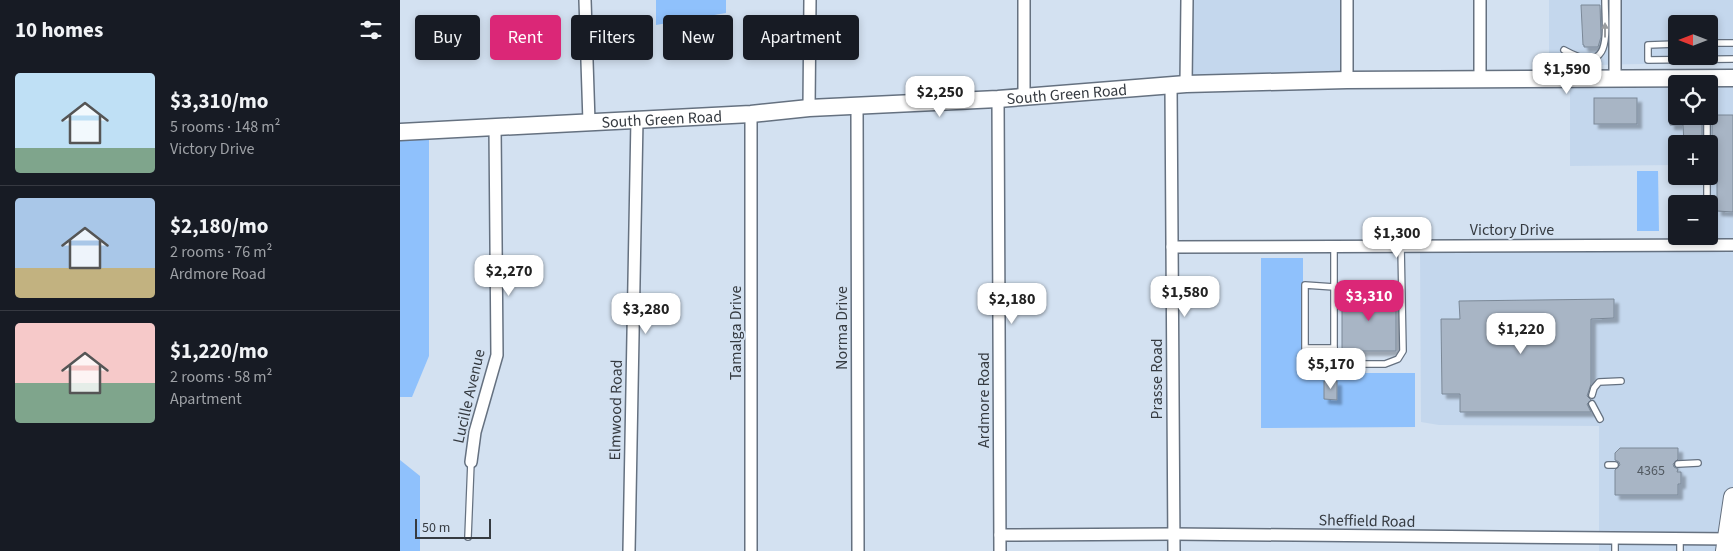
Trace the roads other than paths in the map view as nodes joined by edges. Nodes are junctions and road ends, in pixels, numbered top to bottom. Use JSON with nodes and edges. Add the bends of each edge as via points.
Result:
{"nodes":[{"id":1,"x":585,"y":0,"type":"edge"},
{"id":2,"x":810,"y":0,"type":"edge"},
{"id":3,"x":1024,"y":0,"type":"edge"},
{"id":4,"x":1187,"y":0,"type":"edge"},
{"id":5,"x":1347,"y":0,"type":"edge"},
{"id":6,"x":1480,"y":0,"type":"edge"},
{"id":7,"x":1605,"y":0,"type":"edge"},
{"id":8,"x":1615,"y":0,"type":"edge"},
{"id":9,"x":1733,"y":42,"type":"edge"},
{"id":10,"x":1718,"y":43,"type":"edge"},
{"id":11,"x":1668,"y":44,"type":"edge"},
{"id":12,"x":1564,"y":50,"type":"dead end"},
{"id":13,"x":1718,"y":59,"type":"edge"},
{"id":14,"x":1733,"y":59,"type":"edge"},
{"id":15,"x":1668,"y":60,"type":"edge"},
{"id":16,"x":1733,"y":78,"type":"edge"},
{"id":17,"x":1615,"y":79,"type":"junction"},
{"id":18,"x":1347,"y":80,"type":"junction"},
{"id":19,"x":1480,"y":80,"type":"junction"},
{"id":20,"x":1668,"y":80,"type":"edge"},
{"id":21,"x":1718,"y":80,"type":"edge"},
{"id":22,"x":1179,"y":85,"type":"junction"},
{"id":23,"x":1024,"y":96,"type":"junction"},
{"id":24,"x":998,"y":99,"type":"junction"},
{"id":25,"x":858,"y":106,"type":"junction"},
{"id":26,"x":809,"y":108,"type":"junction"},
{"id":27,"x":751,"y":114,"type":"junction"},
{"id":28,"x":637,"y":119,"type":"junction"},
{"id":29,"x":589,"y":122,"type":"junction"},
{"id":30,"x":495,"y":127,"type":"junction"},
{"id":31,"x":400,"y":132,"type":"edge"},
{"id":32,"x":1668,"y":242,"type":"edge"},
{"id":33,"x":1718,"y":243,"type":"edge"},
{"id":34,"x":1733,"y":245,"type":"edge"},
{"id":35,"x":1334,"y":246,"type":"junction"},
{"id":36,"x":1401,"y":246,"type":"junction"},
{"id":37,"x":1172,"y":247,"type":"junction"},
{"id":38,"x":1334,"y":287,"type":"junction"},
{"id":39,"x":1334,"y":348,"type":"junction"},
{"id":40,"x":1621,"y":381,"type":"dead end"},
{"id":41,"x":1592,"y":395,"type":"dead end"},
{"id":42,"x":1592,"y":404,"type":"dead end"},
{"id":43,"x":1600,"y":419,"type":"dead end"},
{"id":44,"x":471,"y":462,"type":"joint"},
{"id":45,"x":1678,"y":464,"type":"dead end"},
{"id":46,"x":1698,"y":464,"type":"dead end"},
{"id":47,"x":1608,"y":465,"type":"dead end"},
{"id":48,"x":1615,"y":465,"type":"dead end"},
{"id":49,"x":1733,"y":497,"type":"edge"},
{"id":50,"x":1173,"y":534,"type":"junction"},
{"id":51,"x":1000,"y":535,"type":"junction"},
{"id":52,"x":468,"y":537,"type":"dead end"},
{"id":53,"x":1615,"y":539,"type":"junction"},
{"id":54,"x":1728,"y":543,"type":"edge"},
{"id":55,"x":1680,"y":544,"type":"edge"},
{"id":56,"x":629,"y":551,"type":"edge"},
{"id":57,"x":751,"y":551,"type":"edge"},
{"id":58,"x":858,"y":551,"type":"edge"},
{"id":59,"x":1000,"y":551,"type":"edge"},
{"id":60,"x":1174,"y":551,"type":"edge"},
{"id":61,"x":1616,"y":551,"type":"edge"}],
"edges":[{"from":1,"to":29,"type":"street"},
{"from":2,"to":26,"type":"street"},
{"from":3,"to":23,"type":"street"},
{"from":4,"to":22,"type":"street","name":"Prasse Road"},
{"from":5,"to":18,"type":"street"},
{"from":6,"to":19,"type":"street"},
{"from":12,"to":7,"type":"lane","one_way":true,"via":[[1581,58],[1601,54],[1605,41]]},
{"from":8,"to":17,"type":"street"},
{"from":9,"to":10,"type":"lane"},
{"from":11,"to":15,"type":"lane","via":[[1648,45],[1648,60]]},
{"from":13,"to":14,"type":"lane"},
{"from":16,"to":21,"type":"main road","name":"South Green Road"},
{"from":17,"to":19,"type":"main road","name":"South Green Road"},
{"from":17,"to":20,"type":"main road","name":"South Green Road"},
{"from":18,"to":19,"type":"main road","name":"South Green Road"},
{"from":18,"to":22,"type":"main road","name":"South Green Road"},
{"from":22,"to":23,"type":"main road","name":"South Green Road"},
{"from":22,"to":37,"type":"street","name":"Prasse Road"},
{"from":23,"to":24,"type":"main road","name":"South Green Road"},
{"from":24,"to":25,"type":"main road","name":"South Green Road"},
{"from":24,"to":51,"type":"street","name":"Ardmore Road"},
{"from":25,"to":26,"type":"main road","name":"South Green Road"},
{"from":25,"to":58,"type":"street","name":"Norma Drive"},
{"from":26,"to":27,"type":"main road","name":"South Green Road"},
{"from":27,"to":28,"type":"main road","name":"South Green Road"},
{"from":27,"to":57,"type":"street","name":"Tamalga Drive"},
{"from":28,"to":29,"type":"main road","name":"South Green Road"},
{"from":28,"to":56,"type":"street","name":"Elmwood Road"},
{"from":29,"to":30,"type":"main road","name":"South Green Road"},
{"from":30,"to":31,"type":"main road","name":"South Green Road"},
{"from":30,"to":44,"type":"street","name":"Lucille Avenue","via":[[497,355],[475,432]]},
{"from":32,"to":36,"type":"street","name":"Victory Drive"},
{"from":33,"to":34,"type":"street","name":"Victory Drive"},
{"from":35,"to":36,"type":"street","name":"Victory Drive"},
{"from":35,"to":37,"type":"street","name":"Victory Drive"},
{"from":35,"to":38,"type":"lane"},
{"from":36,"to":39,"type":"lane","via":[[1403,351],[1398,359],[1385,364],[1338,364],[1334,360]]},
{"from":37,"to":50,"type":"street","name":"Prasse Road"},
{"from":38,"to":39,"type":"lane"},
{"from":38,"to":39,"type":"lane","via":[[1305,285],[1305,348]]},
{"from":40,"to":41,"type":"lane","via":[[1599,382]]},
{"from":42,"to":43,"type":"lane"},
{"from":44,"to":52,"type":"lane"},
{"from":45,"to":46,"type":"lane"},
{"from":47,"to":48,"type":"lane"},
{"from":49,"to":54,"type":"main road"},
{"from":50,"to":51,"type":"street","name":"Sheffield Road"},
{"from":50,"to":53,"type":"street","name":"Sheffield Road"},
{"from":50,"to":60,"type":"street","name":"Prasse Road"},
{"from":51,"to":59,"type":"street","name":"Ardmore Road"},
{"from":53,"to":55,"type":"street","name":"Sheffield Road"},
{"from":53,"to":61,"type":"lane"},
{"from":54,"to":55,"type":"street","name":"Sheffield Road"}]}
